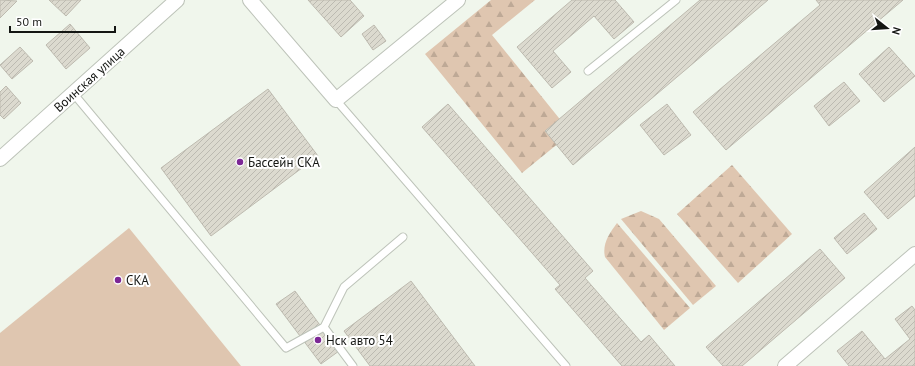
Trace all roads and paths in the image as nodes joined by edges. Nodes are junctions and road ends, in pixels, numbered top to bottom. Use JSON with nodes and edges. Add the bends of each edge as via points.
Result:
{"nodes":[{"id":1,"x":178,"y":0,"type":"edge"},
{"id":2,"x":250,"y":0,"type":"edge"},
{"id":3,"x":458,"y":0,"type":"edge"},
{"id":4,"x":676,"y":0,"type":"edge"},
{"id":5,"x":588,"y":71,"type":"dead end"},
{"id":6,"x":73,"y":93,"type":"junction"},
{"id":7,"x":336,"y":100,"type":"junction"},
{"id":8,"x":0,"y":159,"type":"edge"},
{"id":9,"x":403,"y":237,"type":"dead end"},
{"id":10,"x":915,"y":254,"type":"edge"},
{"id":11,"x":324,"y":327,"type":"junction"},
{"id":12,"x":353,"y":366,"type":"edge"},
{"id":13,"x":566,"y":366,"type":"edge"},
{"id":14,"x":785,"y":366,"type":"edge"}],
"edges":[{"from":1,"to":6,"type":"street","name":"Воинская улица"},
{"from":2,"to":7,"type":"street"},
{"from":3,"to":7,"type":"street"},
{"from":4,"to":5,"type":"lane"},
{"from":6,"to":8,"type":"street","name":"Воинская улица"},
{"from":6,"to":11,"type":"lane","via":[[286,348]]},
{"from":7,"to":13,"type":"lane"},
{"from":9,"to":11,"type":"lane","via":[[344,287]]},
{"from":10,"to":14,"type":"street"},
{"from":11,"to":12,"type":"lane"}]}
